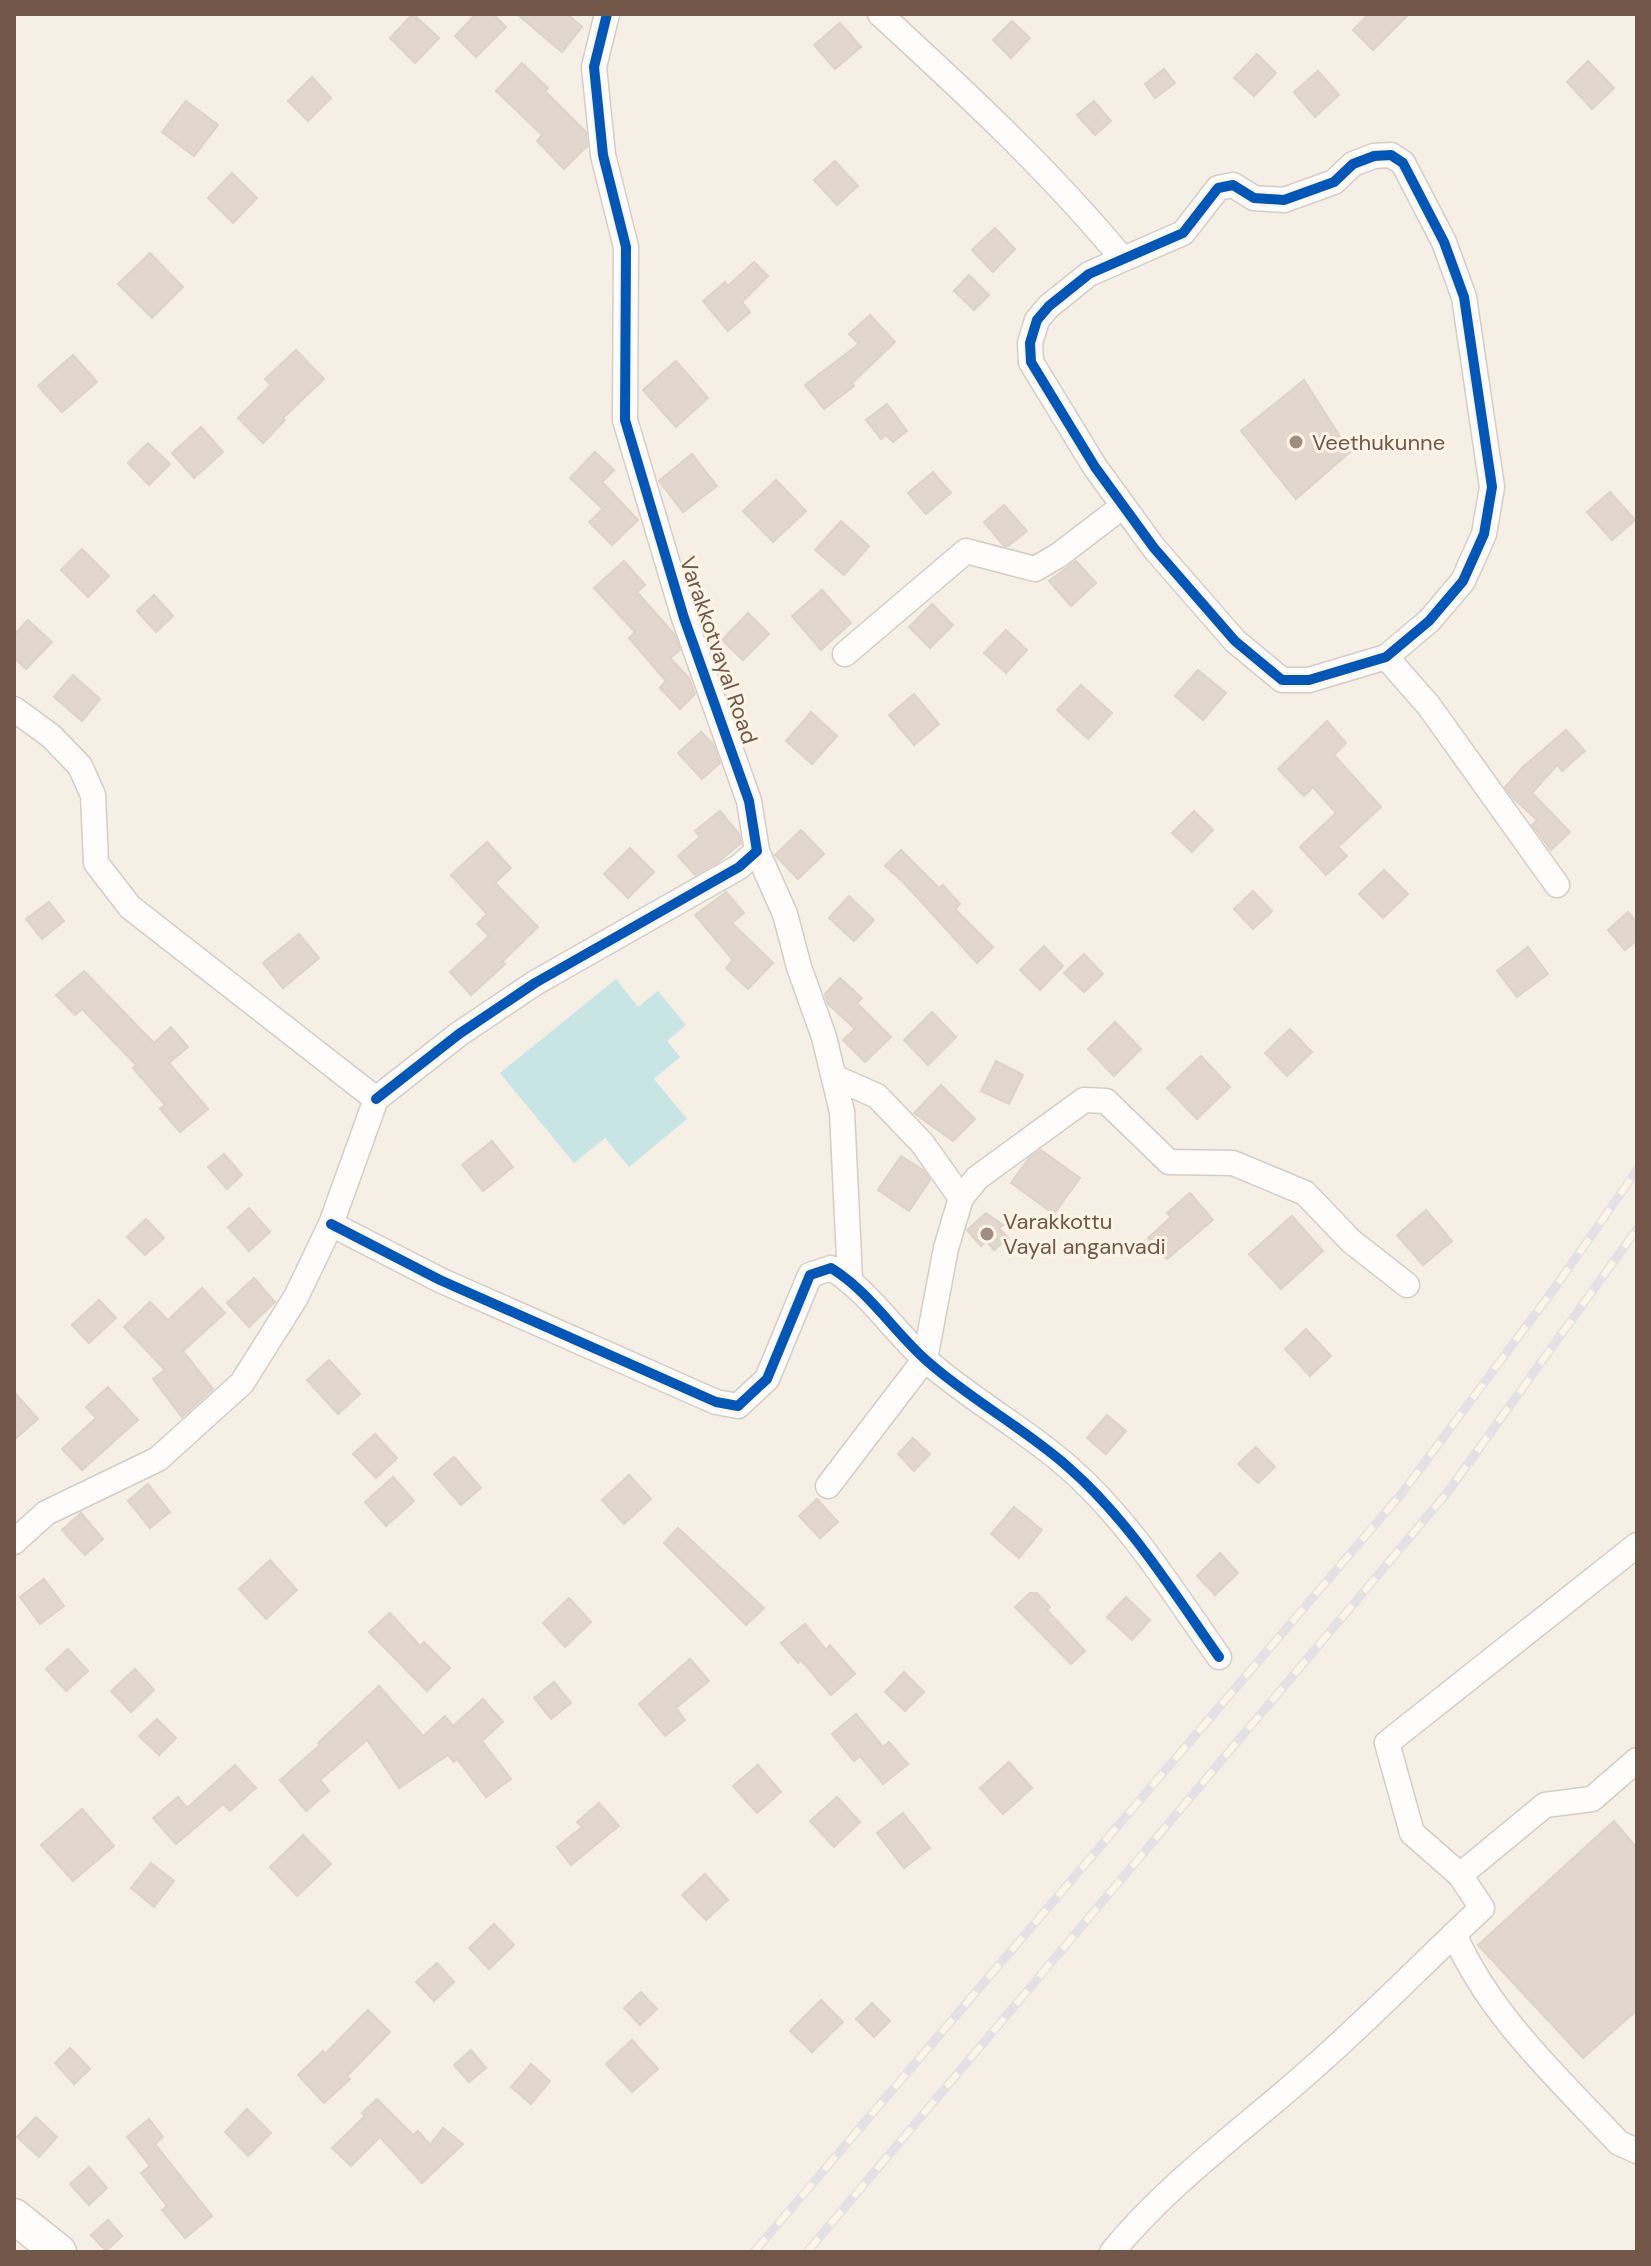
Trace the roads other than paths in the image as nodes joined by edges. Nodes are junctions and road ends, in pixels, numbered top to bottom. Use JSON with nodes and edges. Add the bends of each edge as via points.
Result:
{"nodes":[{"id":1,"x":607,"y":14,"type":"edge"},
{"id":2,"x":880,"y":14,"type":"edge"},
{"id":3,"x":1122,"y":258,"type":"junction"},
{"id":4,"x":1123,"y":506,"type":"junction"},
{"id":5,"x":845,"y":654,"type":"dead end"},
{"id":6,"x":1386,"y":657,"type":"junction"},
{"id":7,"x":14,"y":709,"type":"edge"},
{"id":8,"x":757,"y":851,"type":"junction"},
{"id":9,"x":1557,"y":885,"type":"dead end"},
{"id":10,"x":834,"y":1077,"type":"junction"},
{"id":11,"x":376,"y":1099,"type":"junction"},
{"id":12,"x":961,"y":1198,"type":"junction"},
{"id":13,"x":331,"y":1224,"type":"junction"},
{"id":14,"x":850,"y":1279,"type":"junction"},
{"id":15,"x":1407,"y":1285,"type":"dead end"},
{"id":16,"x":925,"y":1359,"type":"junction"},
{"id":17,"x":828,"y":1486,"type":"dead end"},
{"id":18,"x":14,"y":1542,"type":"edge"},
{"id":19,"x":1637,"y":1545,"type":"edge"},
{"id":20,"x":1219,"y":1657,"type":"dead end"},
{"id":21,"x":1637,"y":1760,"type":"edge"},
{"id":22,"x":1460,"y":1875,"type":"junction"},
{"id":23,"x":1454,"y":1934,"type":"junction"},
{"id":24,"x":1637,"y":2151,"type":"edge"},
{"id":25,"x":14,"y":2216,"type":"edge"},
{"id":26,"x":59,"y":2252,"type":"edge"},
{"id":27,"x":1112,"y":2252,"type":"edge"}],
"edges":[{"from":1,"to":8,"type":"street","name":"Varakkotvayal Road","via":[[594,67],[603,155],[626,247],[625,420],[684,618],[749,801]]},
{"from":2,"to":3,"type":"street","via":[[1007,132]]},
{"from":3,"to":4,"type":"street","via":[[1089,274],[1049,306],[1037,320],[1030,343],[1031,362]]},
{"from":3,"to":6,"type":"street","via":[[1183,233],[1218,188],[1233,185],[1254,198],[1284,200],[1334,182],[1353,164],[1374,156],[1391,155],[1403,163],[1444,242],[1464,297],[1492,487],[1484,534],[1463,581],[1429,621]]},
{"from":4,"to":5,"type":"street","via":[[1035,569],[966,551]]},
{"from":4,"to":6,"type":"street","via":[[1235,641],[1282,680],[1309,680]]},
{"from":6,"to":9,"type":"street","via":[[1429,706]]},
{"from":7,"to":11,"type":"street","via":[[80,766],[93,795],[96,863],[130,907]]},
{"from":8,"to":10,"type":"street","name":"Varakkotvayal Road","via":[[785,914]]},
{"from":8,"to":11,"type":"street","via":[[739,867],[535,983]]},
{"from":10,"to":12,"type":"street","via":[[877,1096],[922,1143]]},
{"from":10,"to":14,"type":"street","name":"Varakkotvayal Road","via":[[842,1112]]},
{"from":11,"to":13,"type":"street"},
{"from":12,"to":15,"type":"street","via":[[977,1178],[1084,1100],[1106,1101],[1169,1162],[1233,1163],[1305,1193],[1351,1241]]},
{"from":12,"to":16,"type":"street"},
{"from":13,"to":14,"type":"street","via":[[440,1280],[716,1402],[738,1406],[767,1379],[810,1275],[831,1268]]},
{"from":13,"to":18,"type":"street","via":[[296,1297],[242,1383],[158,1459],[46,1513]]},
{"from":14,"to":16,"type":"street"},
{"from":16,"to":17,"type":"street"},
{"from":16,"to":20,"type":"street","via":[[1070,1469],[1158,1569]]},
{"from":19,"to":22,"type":"street","via":[[1387,1743],[1412,1833]]},
{"from":21,"to":22,"type":"street","via":[[1592,1799],[1545,1805]]},
{"from":22,"to":23,"type":"street","via":[[1482,1908]]},
{"from":23,"to":24,"type":"street","via":[[1469,1967],[1521,2040],[1619,2143]]},
{"from":23,"to":27,"type":"street","via":[[1314,2067],[1214,2150]]},
{"from":25,"to":26,"type":"street"}]}
